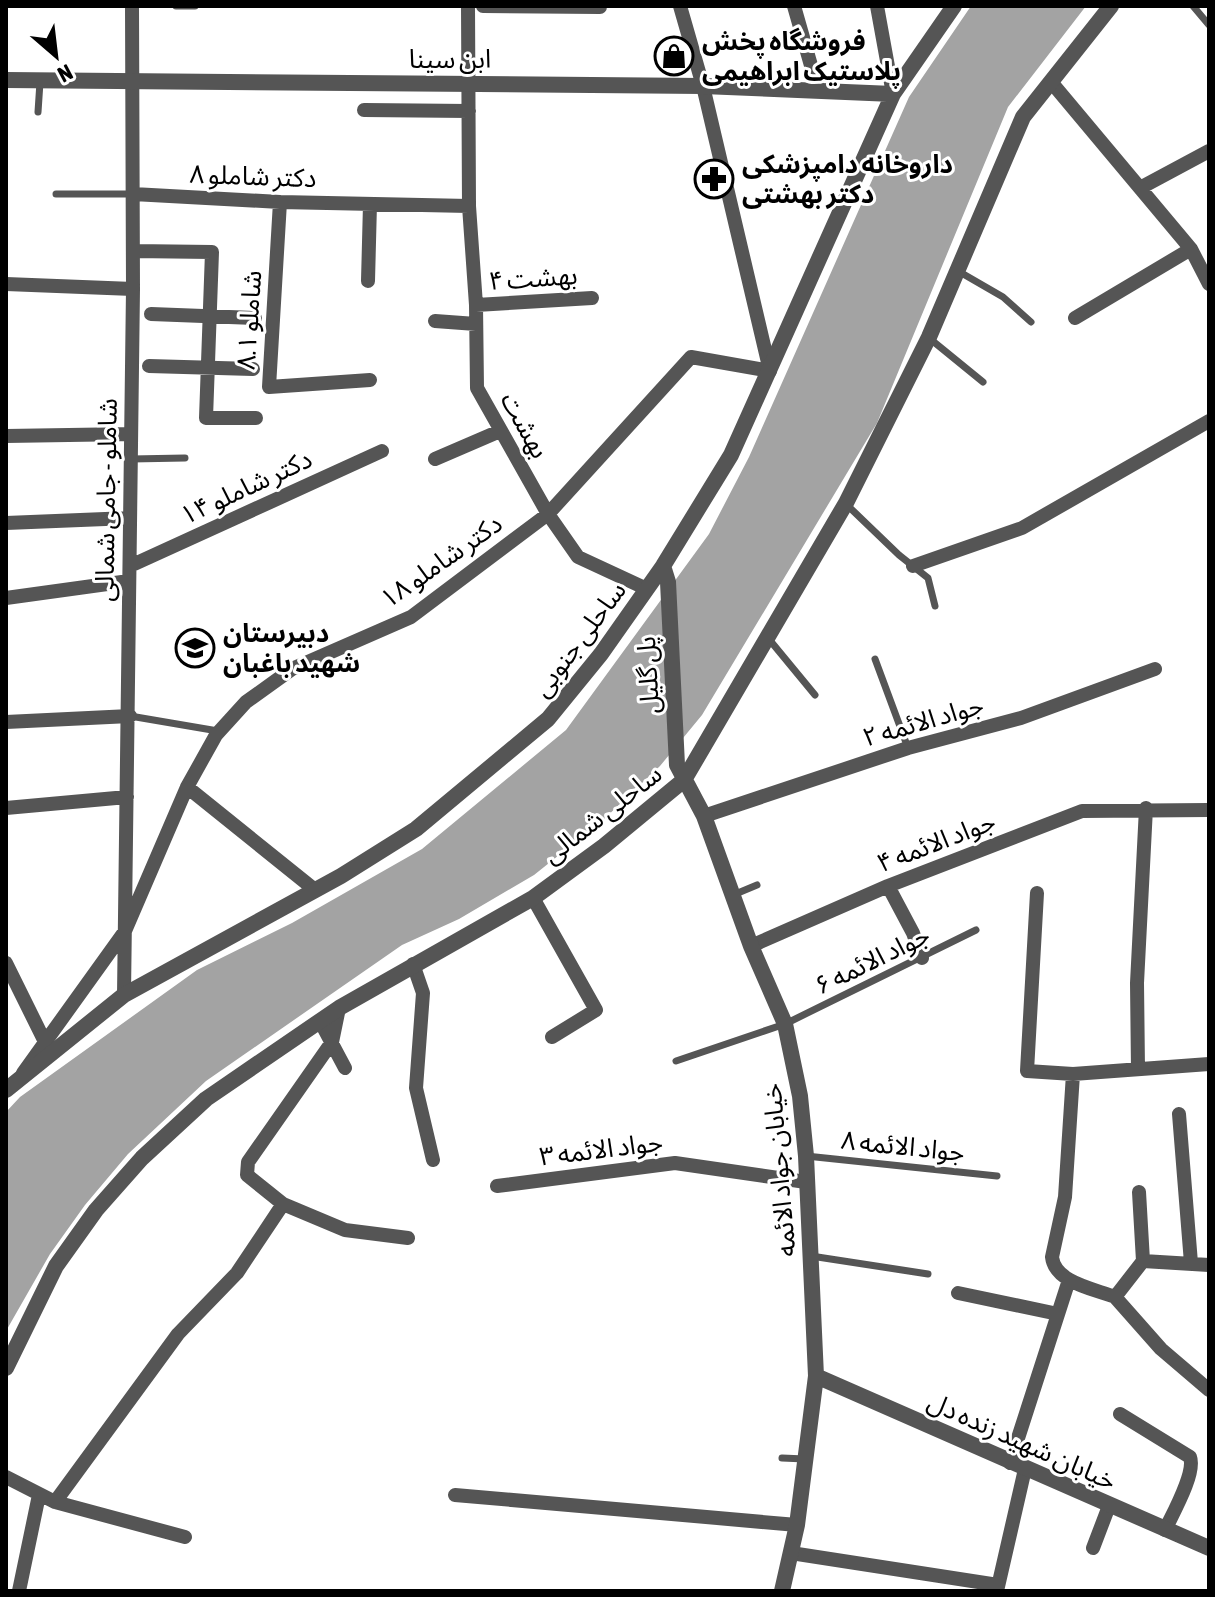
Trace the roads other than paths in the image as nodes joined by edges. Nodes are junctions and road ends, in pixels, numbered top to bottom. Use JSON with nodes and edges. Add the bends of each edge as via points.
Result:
{"nodes":[{"id":1,"x":132,"y":6,"type":"edge"},
{"id":2,"x":176,"y":6,"type":"edge"},
{"id":3,"x":195,"y":6,"type":"edge"},
{"id":4,"x":468,"y":6,"type":"edge"},
{"id":5,"x":483,"y":6,"type":"edge"},
{"id":6,"x":680,"y":6,"type":"edge"},
{"id":7,"x":794,"y":6,"type":"edge"},
{"id":8,"x":877,"y":6,"type":"edge"},
{"id":9,"x":954,"y":6,"type":"edge"},
{"id":10,"x":1111,"y":6,"type":"edge"},
{"id":11,"x":1193,"y":6,"type":"edge"},
{"id":12,"x":600,"y":7,"type":"edge"},
{"id":13,"x":1209,"y":25,"type":"edge"},
{"id":14,"x":6,"y":80,"type":"edge"},
{"id":15,"x":40,"y":81,"type":"junction"},
{"id":16,"x":133,"y":82,"type":"junction"},
{"id":17,"x":470,"y":82,"type":"junction"},
{"id":18,"x":1052,"y":83,"type":"junction"},
{"id":19,"x":703,"y":86,"type":"junction"},
{"id":20,"x":818,"y":90,"type":"junction"},
{"id":21,"x":893,"y":94,"type":"junction"},
{"id":22,"x":364,"y":110,"type":"dead end"},
{"id":23,"x":469,"y":111,"type":"junction"},
{"id":24,"x":38,"y":112,"type":"dead end"},
{"id":25,"x":1209,"y":151,"type":"edge"},
{"id":26,"x":1140,"y":188,"type":"junction"},
{"id":27,"x":56,"y":194,"type":"dead end"},
{"id":28,"x":133,"y":194,"type":"junction"},
{"id":29,"x":280,"y":202,"type":"junction"},
{"id":30,"x":370,"y":204,"type":"junction"},
{"id":31,"x":469,"y":206,"type":"junction"},
{"id":32,"x":133,"y":251,"type":"junction"},
{"id":33,"x":1199,"y":253,"type":"edge"},
{"id":34,"x":958,"y":270,"type":"junction"},
{"id":35,"x":368,"y":281,"type":"dead end"},
{"id":36,"x":6,"y":284,"type":"edge"},
{"id":37,"x":1209,"y":284,"type":"edge"},
{"id":38,"x":133,"y":289,"type":"junction"},
{"id":39,"x":592,"y":298,"type":"dead end"},
{"id":40,"x":476,"y":305,"type":"junction"},
{"id":41,"x":151,"y":314,"type":"dead end"},
{"id":42,"x":210,"y":317,"type":"junction"},
{"id":43,"x":255,"y":318,"type":"dead end"},
{"id":44,"x":1075,"y":318,"type":"dead end"},
{"id":45,"x":435,"y":321,"type":"dead end"},
{"id":46,"x":1031,"y":322,"type":"dead end"},
{"id":47,"x":476,"y":324,"type":"junction"},
{"id":48,"x":929,"y":337,"type":"junction"},
{"id":49,"x":149,"y":366,"type":"dead end"},
{"id":50,"x":208,"y":369,"type":"junction"},
{"id":51,"x":253,"y":369,"type":"dead end"},
{"id":52,"x":770,"y":371,"type":"junction"},
{"id":53,"x":370,"y":380,"type":"dead end"},
{"id":54,"x":983,"y":382,"type":"dead end"},
{"id":55,"x":256,"y":418,"type":"dead end"},
{"id":56,"x":1209,"y":421,"type":"edge"},
{"id":57,"x":500,"y":431,"type":"junction"},
{"id":58,"x":131,"y":434,"type":"junction"},
{"id":59,"x":6,"y":436,"type":"edge"},
{"id":60,"x":382,"y":451,"type":"dead end"},
{"id":61,"x":185,"y":458,"type":"dead end"},
{"id":62,"x":131,"y":459,"type":"junction"},
{"id":63,"x":435,"y":459,"type":"dead end"},
{"id":64,"x":846,"y":503,"type":"junction"},
{"id":65,"x":548,"y":514,"type":"junction"},
{"id":66,"x":130,"y":518,"type":"junction"},
{"id":67,"x":6,"y":523,"type":"edge"},
{"id":68,"x":913,"y":566,"type":"junction"},
{"id":69,"x":130,"y":574,"type":"junction"},
{"id":70,"x":666,"y":574,"type":"junction"},
{"id":71,"x":647,"y":589,"type":"junction"},
{"id":72,"x":6,"y":598,"type":"edge"},
{"id":73,"x":935,"y":606,"type":"dead end"},
{"id":74,"x":767,"y":636,"type":"junction"},
{"id":75,"x":875,"y":659,"type":"dead end"},
{"id":76,"x":1155,"y":669,"type":"dead end"},
{"id":77,"x":815,"y":695,"type":"dead end"},
{"id":78,"x":130,"y":716,"type":"junction"},
{"id":79,"x":6,"y":722,"type":"edge"},
{"id":80,"x":219,"y":731,"type":"junction"},
{"id":81,"x":908,"y":748,"type":"junction"},
{"id":82,"x":680,"y":773,"type":"junction"},
{"id":83,"x":187,"y":787,"type":"junction"},
{"id":84,"x":127,"y":797,"type":"junction"},
{"id":85,"x":6,"y":808,"type":"edge"},
{"id":86,"x":1146,"y":808,"type":"junction"},
{"id":87,"x":1209,"y":810,"type":"edge"},
{"id":88,"x":704,"y":816,"type":"junction"},
{"id":89,"x":757,"y":885,"type":"dead end"},
{"id":90,"x":888,"y":886,"type":"junction"},
{"id":91,"x":315,"y":890,"type":"junction"},
{"id":92,"x":1037,"y":893,"type":"dead end"},
{"id":93,"x":733,"y":895,"type":"junction"},
{"id":94,"x":533,"y":898,"type":"junction"},
{"id":95,"x":976,"y":930,"type":"dead end"},
{"id":96,"x":125,"y":931,"type":"junction"},
{"id":97,"x":751,"y":946,"type":"junction"},
{"id":98,"x":922,"y":958,"type":"junction"},
{"id":99,"x":6,"y":963,"type":"edge"},
{"id":100,"x":413,"y":964,"type":"junction"},
{"id":101,"x":124,"y":995,"type":"junction"},
{"id":102,"x":339,"y":1008,"type":"junction"},
{"id":103,"x":320,"y":1021,"type":"junction"},
{"id":104,"x":785,"y":1024,"type":"junction"},
{"id":105,"x":552,"y":1037,"type":"dead end"},
{"id":106,"x":45,"y":1042,"type":"junction"},
{"id":107,"x":332,"y":1042,"type":"junction"},
{"id":108,"x":676,"y":1061,"type":"dead end"},
{"id":109,"x":1209,"y":1064,"type":"edge"},
{"id":110,"x":345,"y":1068,"type":"dead end"},
{"id":111,"x":1138,"y":1069,"type":"junction"},
{"id":112,"x":1073,"y":1074,"type":"junction"},
{"id":113,"x":20,"y":1077,"type":"junction"},
{"id":114,"x":6,"y":1090,"type":"edge"},
{"id":115,"x":1179,"y":1114,"type":"dead end"},
{"id":116,"x":806,"y":1156,"type":"junction"},
{"id":117,"x":433,"y":1160,"type":"dead end"},
{"id":118,"x":997,"y":1176,"type":"dead end"},
{"id":119,"x":806,"y":1182,"type":"junction"},
{"id":120,"x":497,"y":1186,"type":"dead end"},
{"id":121,"x":1139,"y":1192,"type":"dead end"},
{"id":122,"x":283,"y":1204,"type":"junction"},
{"id":123,"x":408,"y":1238,"type":"dead end"},
{"id":124,"x":811,"y":1256,"type":"junction"},
{"id":125,"x":1143,"y":1261,"type":"junction"},
{"id":126,"x":1191,"y":1263,"type":"junction"},
{"id":127,"x":1209,"y":1265,"type":"edge"},
{"id":128,"x":928,"y":1274,"type":"dead end"},
{"id":129,"x":1069,"y":1280,"type":"junction"},
{"id":130,"x":958,"y":1293,"type":"dead end"},
{"id":131,"x":1115,"y":1297,"type":"junction"},
{"id":132,"x":1058,"y":1314,"type":"junction"},
{"id":133,"x":6,"y":1368,"type":"edge"},
{"id":134,"x":816,"y":1376,"type":"junction"},
{"id":135,"x":1209,"y":1390,"type":"edge"},
{"id":136,"x":1120,"y":1414,"type":"dead end"},
{"id":137,"x":782,"y":1458,"type":"dead end"},
{"id":138,"x":805,"y":1459,"type":"junction"},
{"id":139,"x":1018,"y":1466,"type":"junction"},
{"id":140,"x":6,"y":1477,"type":"edge"},
{"id":141,"x":39,"y":1495,"type":"junction"},
{"id":142,"x":455,"y":1495,"type":"dead end"},
{"id":143,"x":55,"y":1502,"type":"junction"},
{"id":144,"x":1109,"y":1506,"type":"junction"},
{"id":145,"x":797,"y":1525,"type":"junction"},
{"id":146,"x":1165,"y":1530,"type":"junction"},
{"id":147,"x":185,"y":1537,"type":"dead end"},
{"id":148,"x":1093,"y":1548,"type":"dead end"},
{"id":149,"x":1209,"y":1548,"type":"edge"},
{"id":150,"x":791,"y":1553,"type":"junction"},
{"id":151,"x":997,"y":1588,"type":"edge"},
{"id":152,"x":20,"y":1591,"type":"edge"},
{"id":153,"x":782,"y":1591,"type":"edge"}],
"edges":[{"from":1,"to":16,"type":"street","name":"شاملو - جامی شمالی"},
{"from":2,"to":3,"type":"lane"},
{"from":4,"to":17,"type":"street"},
{"from":5,"to":12,"type":"street"},
{"from":6,"to":19,"type":"street"},
{"from":7,"to":20,"type":"street"},
{"from":8,"to":21,"type":"street"},
{"from":9,"to":21,"type":"street","name":"ساحلی جنوبی"},
{"from":10,"to":18,"type":"street","name":"ساحلی شمالی"},
{"from":11,"to":13,"type":"lane"},
{"from":14,"to":15,"type":"street","name":"ابن سینا"},
{"from":15,"to":16,"type":"street","name":"ابن سینا"},
{"from":15,"to":24,"type":"lane"},
{"from":16,"to":17,"type":"street","name":"ابن سینا"},
{"from":16,"to":28,"type":"street","name":"شاملو - جامی شمالی"},
{"from":17,"to":19,"type":"street","name":"ابن سینا"},
{"from":17,"to":23,"type":"street"},
{"from":18,"to":26,"type":"street"},
{"from":18,"to":34,"type":"street","name":"ساحلی شمالی","via":[[1023,117]]},
{"from":19,"to":20,"type":"street","name":"ابن سینا"},
{"from":19,"to":52,"type":"street"},
{"from":20,"to":21,"type":"street","name":"ابن سینا"},
{"from":21,"to":52,"type":"street","name":"ساحلی جنوبی"},
{"from":22,"to":23,"type":"street"},
{"from":23,"to":31,"type":"street"},
{"from":25,"to":26,"type":"street"},
{"from":26,"to":33,"type":"street"},
{"from":27,"to":28,"type":"lane"},
{"from":28,"to":29,"type":"street","name":"دکتر شاملو ۸"},
{"from":28,"to":32,"type":"street","name":"شاملو - جامی شمالی"},
{"from":29,"to":30,"type":"street","name":"دکتر شاملو ۸"},
{"from":29,"to":53,"type":"street","name":"شاملو ۸.۱","via":[[269,387]]},
{"from":30,"to":31,"type":"street","name":"دکتر شاملو ۸"},
{"from":30,"to":35,"type":"street"},
{"from":31,"to":40,"type":"street","name":"بهشت"},
{"from":32,"to":38,"type":"street","name":"شاملو - جامی شمالی"},
{"from":32,"to":42,"type":"street","via":[[212,252]]},
{"from":33,"to":37,"type":"street"},
{"from":33,"to":44,"type":"street"},
{"from":34,"to":46,"type":"lane","via":[[1003,297]]},
{"from":34,"to":48,"type":"street","name":"ساحلی شمالی"},
{"from":36,"to":38,"type":"street"},
{"from":38,"to":58,"type":"street","name":"شاملو - جامی شمالی"},
{"from":39,"to":40,"type":"street","name":"بهشت ۴"},
{"from":40,"to":47,"type":"street","name":"بهشت"},
{"from":41,"to":42,"type":"street"},
{"from":42,"to":43,"type":"street"},
{"from":42,"to":50,"type":"street"},
{"from":45,"to":47,"type":"street"},
{"from":47,"to":57,"type":"street","name":"بهشت","via":[[477,388]]},
{"from":48,"to":54,"type":"lane"},
{"from":48,"to":64,"type":"street","name":"ساحلی شمالی"},
{"from":49,"to":50,"type":"street"},
{"from":50,"to":51,"type":"street"},
{"from":50,"to":55,"type":"street","via":[[206,418]]},
{"from":52,"to":65,"type":"street","name":"دکتر شاملو ۱۸","via":[[691,357]]},
{"from":52,"to":70,"type":"street","name":"ساحلی جنوبی"},
{"from":56,"to":68,"type":"street","via":[[1022,528]]},
{"from":57,"to":63,"type":"street"},
{"from":57,"to":65,"type":"street","name":"بهشت"},
{"from":58,"to":59,"type":"street"},
{"from":58,"to":62,"type":"street","name":"شاملو - جامی شمالی"},
{"from":60,"to":69,"type":"street","name":"دکتر شاملو ۱۴"},
{"from":61,"to":62,"type":"lane"},
{"from":62,"to":66,"type":"street","name":"شاملو - جامی شمالی"},
{"from":64,"to":68,"type":"lane"},
{"from":64,"to":74,"type":"street","name":"ساحلی شمالی"},
{"from":65,"to":71,"type":"street","name":"بهشت","via":[[578,557]]},
{"from":65,"to":80,"type":"street","name":"دکتر شاملو ۱۸","via":[[411,617],[292,669],[246,702]]},
{"from":66,"to":67,"type":"street"},
{"from":66,"to":69,"type":"street","name":"شاملو - جامی شمالی"},
{"from":68,"to":73,"type":"lane","via":[[928,578]]},
{"from":69,"to":72,"type":"street","name":"دکتر شاملو ۱۴"},
{"from":69,"to":78,"type":"street","name":"شاملو - جامی شمالی"},
{"from":70,"to":71,"type":"street","name":"ساحلی جنوبی"},
{"from":70,"to":82,"type":"street","name":"پل گلیل"},
{"from":71,"to":91,"type":"street","name":"ساحلی جنوبی","via":[[548,719],[416,829]]},
{"from":74,"to":77,"type":"lane"},
{"from":74,"to":82,"type":"street","name":"ساحلی شمالی"},
{"from":75,"to":81,"type":"lane"},
{"from":76,"to":81,"type":"street","name":"جواد الائمه ۲","via":[[1021,718]]},
{"from":78,"to":79,"type":"street"},
{"from":78,"to":80,"type":"lane"},
{"from":78,"to":84,"type":"street","name":"شاملو - جامی شمالی"},
{"from":80,"to":83,"type":"street","name":"دکتر شاملو ۱۸"},
{"from":81,"to":88,"type":"street","name":"جواد الائمه ۲"},
{"from":82,"to":88,"type":"street","name":"خیابان جواد الائمه"},
{"from":82,"to":94,"type":"street","name":"ساحلی شمالی","via":[[604,846]]},
{"from":83,"to":91,"type":"street"},
{"from":83,"to":96,"type":"street","name":"دکتر شاملو ۱۸"},
{"from":84,"to":85,"type":"street"},
{"from":84,"to":96,"type":"street","name":"شاملو - جامی شمالی"},
{"from":86,"to":87,"type":"street","name":"جواد الائمه ۴"},
{"from":86,"to":90,"type":"street","name":"جواد الائمه ۴","via":[[1082,811]]},
{"from":86,"to":111,"type":"street"},
{"from":88,"to":93,"type":"street","name":"خیابان جواد الائمه"},
{"from":89,"to":93,"type":"lane"},
{"from":90,"to":97,"type":"street","name":"جواد الائمه ۴"},
{"from":90,"to":98,"type":"street"},
{"from":91,"to":101,"type":"street","name":"ساحلی جنوبی"},
{"from":92,"to":112,"type":"street","via":[[1027,1071]]},
{"from":93,"to":97,"type":"street","name":"خیابان جواد الائمه"},
{"from":94,"to":100,"type":"street","name":"ساحلی شمالی"},
{"from":94,"to":105,"type":"street","via":[[596,1010]]},
{"from":95,"to":98,"type":"lane","name":"جواد الائمه ۶"},
{"from":96,"to":101,"type":"street","name":"شاملو - جامی شمالی"},
{"from":96,"to":106,"type":"street"},
{"from":97,"to":104,"type":"street","name":"خیابان جواد الائمه"},
{"from":98,"to":104,"type":"lane","name":"جواد الائمه ۶"},
{"from":99,"to":106,"type":"street"},
{"from":100,"to":102,"type":"street","name":"ساحلی شمالی"},
{"from":100,"to":117,"type":"street","via":[[423,993],[416,1088]]},
{"from":101,"to":113,"type":"street","name":"ساحلی جنوبی"},
{"from":102,"to":103,"type":"street","name":"ساحلی شمالی"},
{"from":102,"to":107,"type":"street"},
{"from":103,"to":107,"type":"street"},
{"from":103,"to":133,"type":"street","name":"ساحلی شمالی","via":[[206,1099],[142,1158],[56,1266]]},
{"from":104,"to":108,"type":"lane","name":"جواد الائمه ۶"},
{"from":104,"to":116,"type":"street","name":"خیابان جواد الائمه"},
{"from":106,"to":113,"type":"street"},
{"from":107,"to":110,"type":"street"},
{"from":107,"to":122,"type":"street","via":[[248,1162],[247,1175]]},
{"from":109,"to":111,"type":"street"},
{"from":111,"to":112,"type":"street"},
{"from":112,"to":129,"type":"street","via":[[1065,1197],[1052,1257]]},
{"from":113,"to":114,"type":"street","name":"ساحلی جنوبی"},
{"from":115,"to":126,"type":"street"},
{"from":116,"to":118,"type":"lane","name":"جواد الائمه ۸"},
{"from":116,"to":119,"type":"street","name":"خیابان جواد الائمه"},
{"from":119,"to":120,"type":"street","name":"جواد الائمه ۳","via":[[675,1163]]},
{"from":119,"to":124,"type":"street","name":"خیابان جواد الائمه"},
{"from":121,"to":125,"type":"street"},
{"from":122,"to":123,"type":"street","via":[[345,1230]]},
{"from":122,"to":143,"type":"street","via":[[237,1273],[178,1334]]},
{"from":124,"to":128,"type":"lane"},
{"from":124,"to":134,"type":"street","name":"خیابان جواد الائمه"},
{"from":125,"to":126,"type":"street"},
{"from":125,"to":131,"type":"street"},
{"from":126,"to":127,"type":"street"},
{"from":129,"to":131,"type":"street"},
{"from":129,"to":132,"type":"street"},
{"from":130,"to":132,"type":"street"},
{"from":131,"to":135,"type":"street","via":[[1161,1349]]},
{"from":132,"to":139,"type":"street"},
{"from":134,"to":138,"type":"street","name":"خیابان جواد الائمه"},
{"from":134,"to":139,"type":"street","name":"خیابان شهید زنده دل"},
{"from":136,"to":146,"type":"street","via":[[1190,1457],[1190,1474]]},
{"from":137,"to":138,"type":"lane"},
{"from":138,"to":145,"type":"street","name":"خیابان جواد الائمه"},
{"from":139,"to":144,"type":"street","name":"خیابان شهید زنده دل"},
{"from":139,"to":151,"type":"street"},
{"from":140,"to":141,"type":"street"},
{"from":141,"to":143,"type":"street"},
{"from":141,"to":152,"type":"street"},
{"from":142,"to":145,"type":"street"},
{"from":143,"to":147,"type":"street"},
{"from":144,"to":146,"type":"street","name":"خیابان شهید زنده دل"},
{"from":144,"to":148,"type":"street"},
{"from":145,"to":150,"type":"street","name":"خیابان جواد الائمه"},
{"from":146,"to":149,"type":"street","name":"خیابان شهید زنده دل"},
{"from":150,"to":151,"type":"street"},
{"from":150,"to":153,"type":"street","name":"خیابان جواد الائمه"}]}
